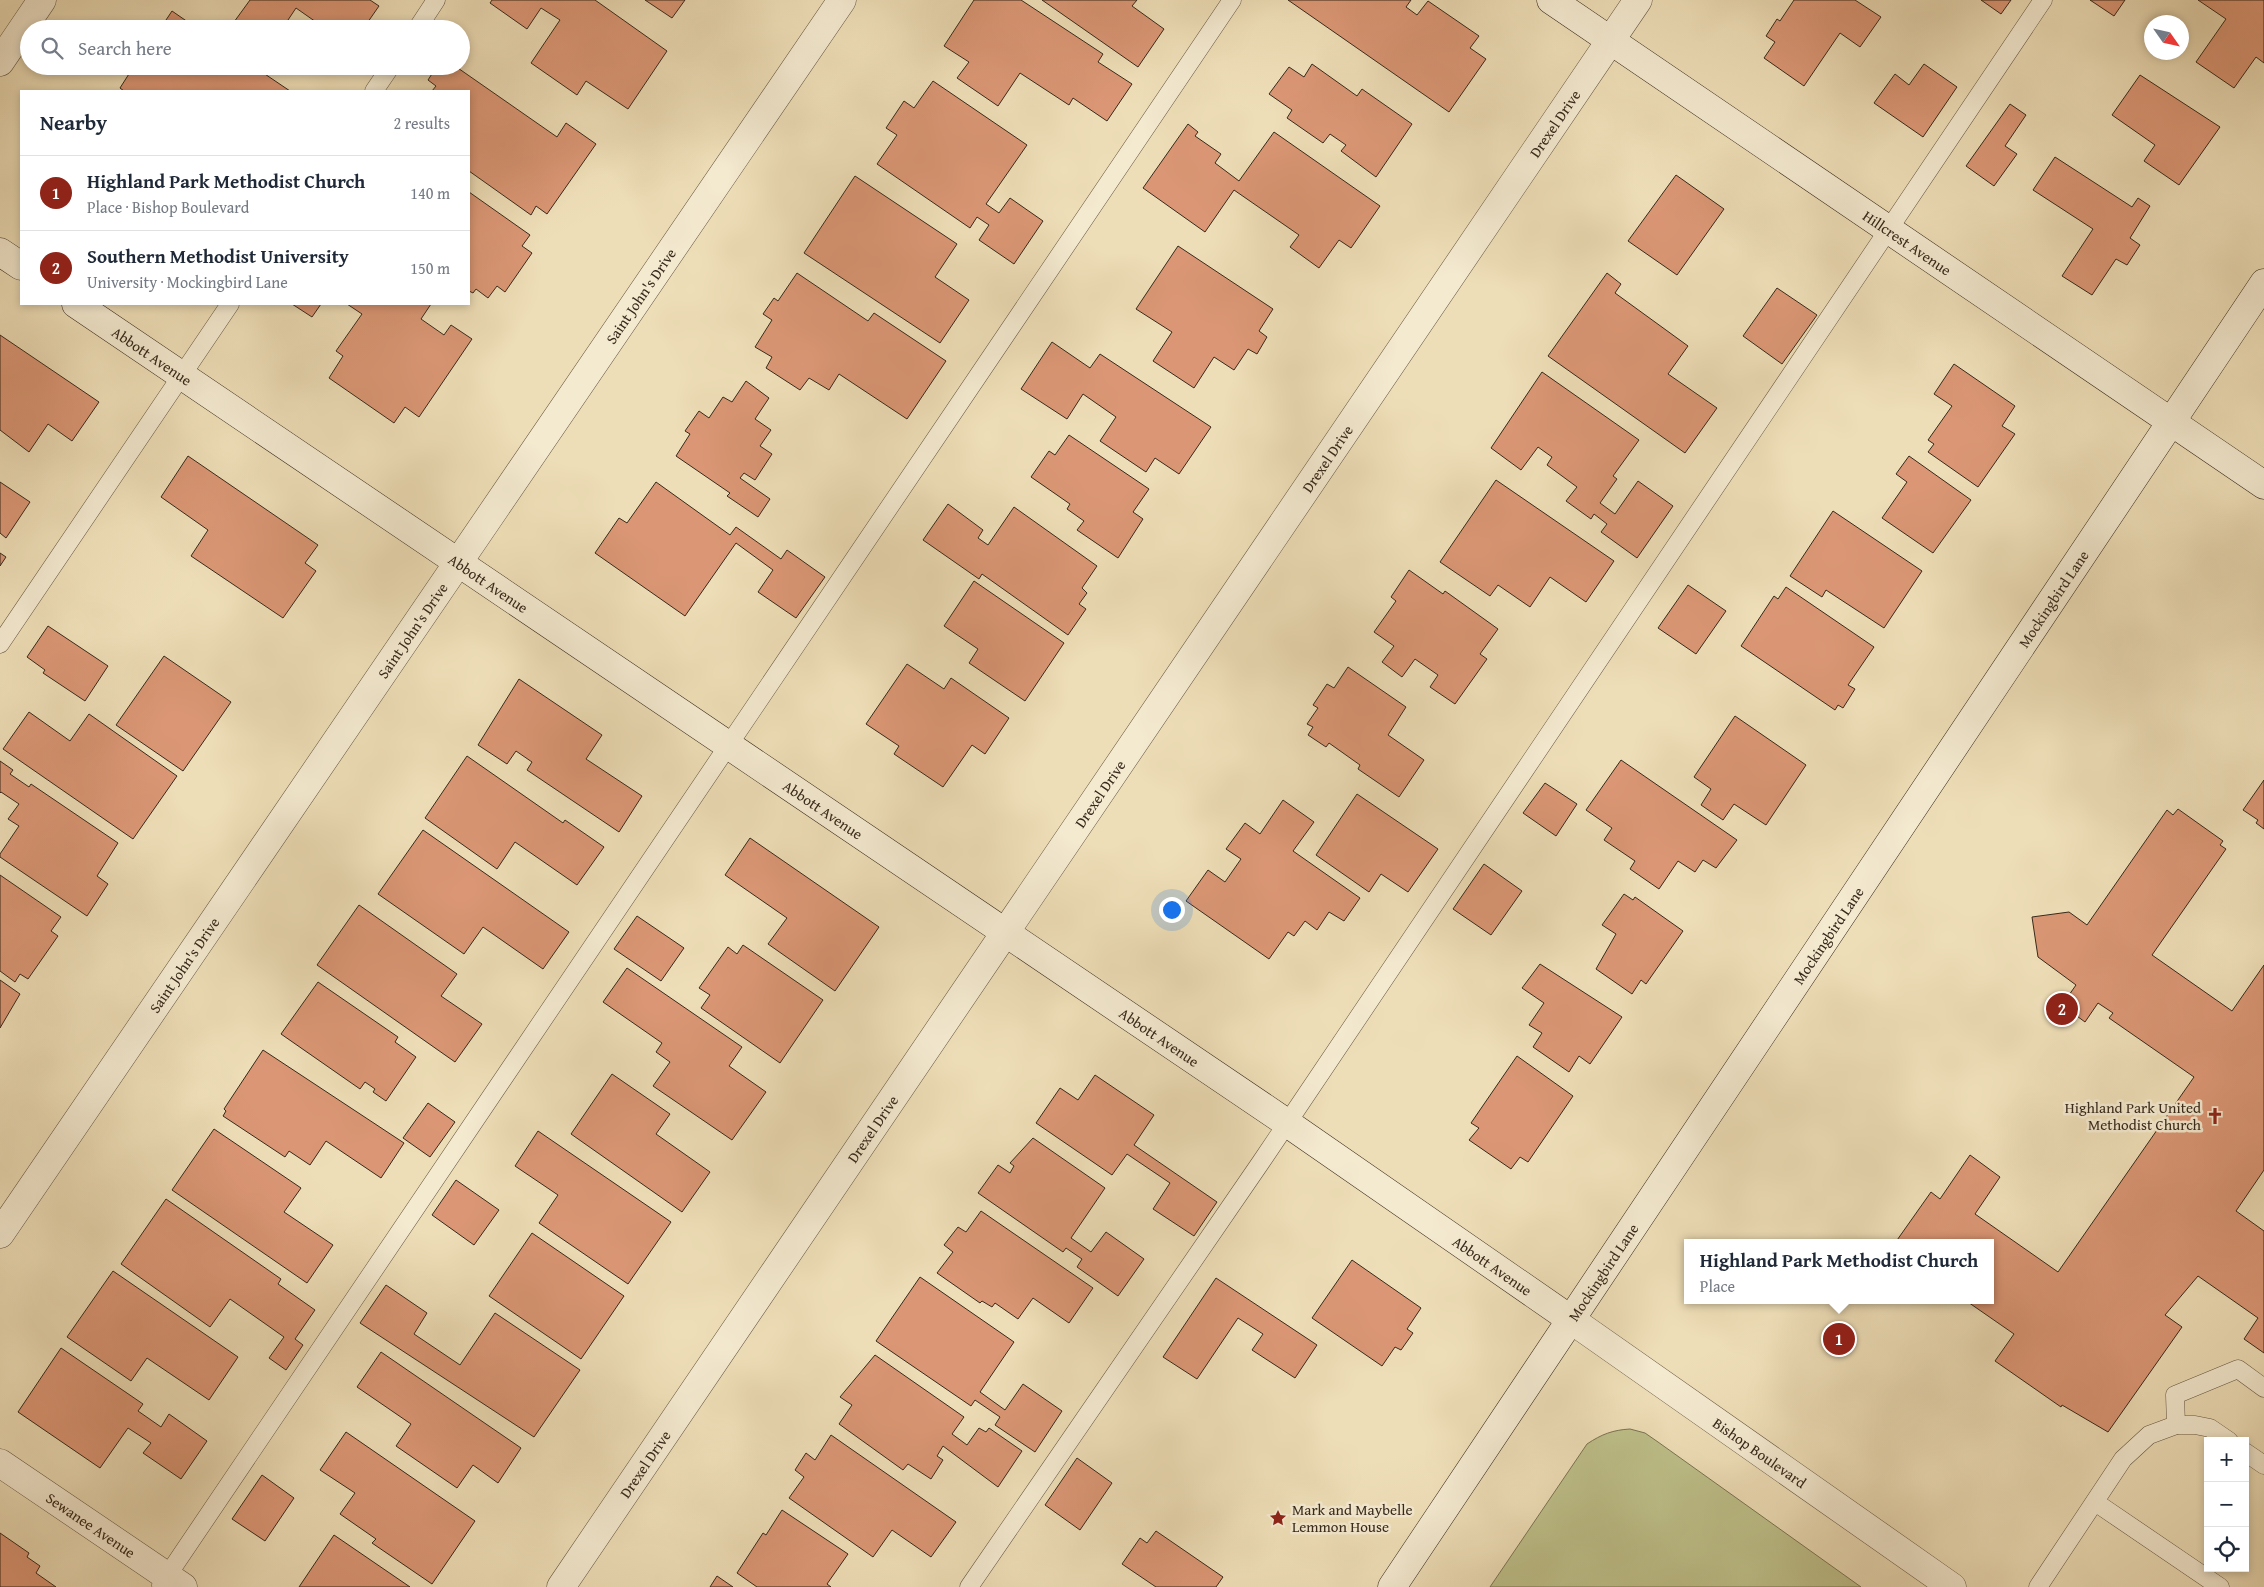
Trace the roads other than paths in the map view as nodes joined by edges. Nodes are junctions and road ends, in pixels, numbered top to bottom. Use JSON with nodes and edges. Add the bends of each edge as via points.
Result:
{"nodes":[{"id":1,"x":42,"y":0,"type":"edge"},
{"id":2,"x":436,"y":0,"type":"edge"},
{"id":3,"x":842,"y":0,"type":"edge"},
{"id":4,"x":1232,"y":0,"type":"edge"},
{"id":5,"x":1551,"y":0,"type":"edge"},
{"id":6,"x":1638,"y":0,"type":"edge"},
{"id":7,"x":2043,"y":0,"type":"edge"},
{"id":8,"x":28,"y":20,"type":"edge"},
{"id":9,"x":423,"y":20,"type":"edge"},
{"id":10,"x":20,"y":32,"type":"edge"},
{"id":11,"x":1610,"y":40,"type":"junction"},
{"id":12,"x":0,"y":62,"type":"edge"},
{"id":13,"x":385,"y":75,"type":"edge"},
{"id":14,"x":375,"y":90,"type":"edge"},
{"id":15,"x":1888,"y":229,"type":"junction"},
{"id":16,"x":0,"y":252,"type":"edge"},
{"id":17,"x":20,"y":265,"type":"edge"},
{"id":18,"x":2264,"y":283,"type":"edge"},
{"id":19,"x":77,"y":305,"type":"edge"},
{"id":20,"x":229,"y":305,"type":"edge"},
{"id":21,"x":181,"y":375,"type":"junction"},
{"id":22,"x":2172,"y":422,"type":"junction"},
{"id":23,"x":2264,"y":485,"type":"edge"},
{"id":24,"x":459,"y":562,"type":"junction"},
{"id":25,"x":0,"y":644,"type":"edge"},
{"id":26,"x":729,"y":745,"type":"junction"},
{"id":27,"x":1006,"y":932,"type":"junction"},
{"id":28,"x":1287,"y":1123,"type":"junction"},
{"id":29,"x":0,"y":1234,"type":"edge"},
{"id":30,"x":1570,"y":1318,"type":"junction"},
{"id":31,"x":2264,"y":1388,"type":"edge"},
{"id":32,"x":2176,"y":1425,"type":"junction"},
{"id":33,"x":2223,"y":1437,"type":"edge"},
{"id":34,"x":2249,"y":1455,"type":"edge"},
{"id":35,"x":0,"y":1463,"type":"edge"},
{"id":36,"x":2264,"y":1464,"type":"edge"},
{"id":37,"x":2095,"y":1502,"type":"junction"},
{"id":38,"x":170,"y":1583,"type":"edge"},
{"id":39,"x":562,"y":1587,"type":"edge"},
{"id":40,"x":969,"y":1587,"type":"edge"},
{"id":41,"x":1392,"y":1587,"type":"edge"},
{"id":42,"x":1952,"y":1587,"type":"edge"},
{"id":43,"x":2038,"y":1587,"type":"edge"},
{"id":44,"x":2220,"y":1587,"type":"edge"}],
"edges":[{"from":1,"to":8,"type":"street"},
{"from":2,"to":9,"type":"lane"},
{"from":3,"to":24,"type":"street","name":"Saint John's Drive"},
{"from":4,"to":26,"type":"lane"},
{"from":5,"to":11,"type":"street","name":"Hillcrest Avenue"},
{"from":6,"to":11,"type":"street","name":"Drexel Drive"},
{"from":7,"to":15,"type":"lane"},
{"from":10,"to":12,"type":"street"},
{"from":11,"to":15,"type":"street","name":"Hillcrest Avenue"},
{"from":11,"to":27,"type":"street","name":"Drexel Drive"},
{"from":13,"to":14,"type":"lane"},
{"from":15,"to":22,"type":"street","name":"Hillcrest Avenue"},
{"from":15,"to":28,"type":"lane"},
{"from":16,"to":17,"type":"street"},
{"from":18,"to":22,"type":"street","name":"Mockingbird Lane"},
{"from":19,"to":21,"type":"street","name":"Abbott Avenue"},
{"from":20,"to":21,"type":"lane"},
{"from":21,"to":24,"type":"street","name":"Abbott Avenue"},
{"from":21,"to":25,"type":"lane"},
{"from":22,"to":23,"type":"street","name":"Hillcrest Avenue"},
{"from":22,"to":30,"type":"street","name":"Mockingbird Lane"},
{"from":24,"to":26,"type":"street","name":"Abbott Avenue"},
{"from":24,"to":29,"type":"street","name":"Saint John's Drive"},
{"from":26,"to":27,"type":"street","name":"Abbott Avenue"},
{"from":26,"to":38,"type":"lane"},
{"from":27,"to":28,"type":"street","name":"Abbott Avenue"},
{"from":27,"to":39,"type":"street","name":"Drexel Drive"},
{"from":28,"to":30,"type":"street","name":"Abbott Avenue"},
{"from":28,"to":40,"type":"lane"},
{"from":30,"to":41,"type":"street","name":"Mockingbird Lane"},
{"from":30,"to":42,"type":"street","name":"Bishop Boulevard"},
{"from":31,"to":32,"type":"lane","via":[[2238,1369],[2175,1395]]},
{"from":32,"to":33,"type":"lane","via":[[2210,1428]]},
{"from":32,"to":37,"type":"lane","via":[[2149,1436],[2123,1458]]},
{"from":34,"to":36,"type":"lane"},
{"from":35,"to":38,"type":"street","name":"Sewanee Avenue"},
{"from":37,"to":43,"type":"lane"},
{"from":37,"to":44,"type":"lane"}]}
